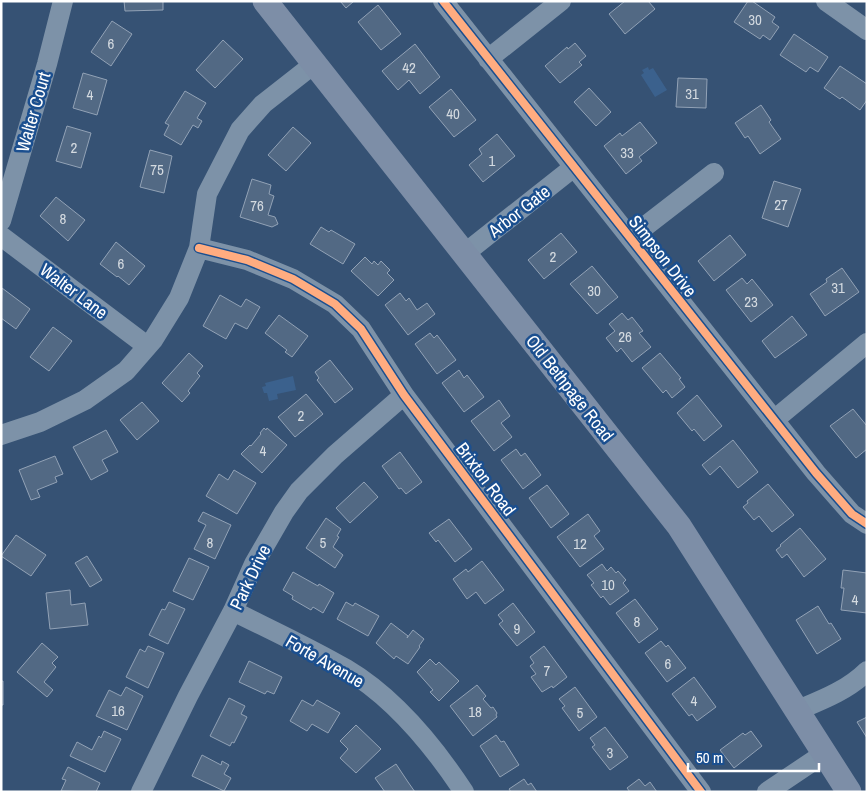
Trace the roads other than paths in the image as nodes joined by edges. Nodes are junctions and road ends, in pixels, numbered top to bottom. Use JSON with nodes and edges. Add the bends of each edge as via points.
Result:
{"nodes":[{"id":1,"x":63,"y":1,"type":"edge"},
{"id":2,"x":265,"y":1,"type":"edge"},
{"id":3,"x":443,"y":1,"type":"edge"},
{"id":4,"x":561,"y":1,"type":"edge"},
{"id":5,"x":826,"y":1,"type":"edge"},
{"id":6,"x":867,"y":30,"type":"edge"},
{"id":7,"x":488,"y":59,"type":"junction"},
{"id":8,"x":314,"y":64,"type":"junction"},
{"id":9,"x":574,"y":167,"type":"junction"},
{"id":10,"x":714,"y":173,"type":"dead end"},
{"id":11,"x":1,"y":221,"type":"edge"},
{"id":12,"x":1,"y":236,"type":"edge"},
{"id":13,"x":630,"y":238,"type":"junction"},
{"id":14,"x":200,"y":248,"type":"junction"},
{"id":15,"x":464,"y":254,"type":"junction"},
{"id":16,"x":867,"y":343,"type":"edge"},
{"id":17,"x":147,"y":346,"type":"junction"},
{"id":18,"x":404,"y":395,"type":"junction"},
{"id":19,"x":774,"y":420,"type":"junction"},
{"id":20,"x":1,"y":435,"type":"edge"},
{"id":21,"x":867,"y":524,"type":"edge"},
{"id":22,"x":234,"y":611,"type":"junction"},
{"id":23,"x":867,"y":671,"type":"edge"},
{"id":24,"x":798,"y":710,"type":"junction"},
{"id":25,"x":825,"y":753,"type":"junction"},
{"id":26,"x":141,"y":792,"type":"edge"},
{"id":27,"x":464,"y":792,"type":"edge"},
{"id":28,"x":702,"y":792,"type":"edge"},
{"id":29,"x":768,"y":792,"type":"edge"},
{"id":30,"x":849,"y":792,"type":"edge"}],
"edges":[{"from":1,"to":11,"type":"street","name":"Walter Court"},
{"from":2,"to":8,"type":"main road","name":"Old Bethpage Road"},
{"from":3,"to":7,"type":"street","name":"Simpson Drive"},
{"from":4,"to":7,"type":"street"},
{"from":5,"to":6,"type":"street"},
{"from":7,"to":9,"type":"street","name":"Simpson Drive"},
{"from":8,"to":14,"type":"street","via":[[264,104],[240,130],[208,194]]},
{"from":8,"to":15,"type":"main road","name":"Old Bethpage Road"},
{"from":9,"to":13,"type":"street","name":"Simpson Drive"},
{"from":9,"to":15,"type":"street","name":"Arbor Gate"},
{"from":10,"to":13,"type":"street"},
{"from":12,"to":17,"type":"street","name":"Walter Lane"},
{"from":13,"to":19,"type":"street","name":"Simpson Drive"},
{"from":14,"to":17,"type":"street","via":[[179,298]]},
{"from":14,"to":18,"type":"street","name":"Brixton Road","via":[[247,260],[293,279],[334,304],[360,329]]},
{"from":15,"to":24,"type":"main road","name":"Old Bethpage Road","via":[[679,526]]},
{"from":16,"to":19,"type":"street"},
{"from":17,"to":20,"type":"street","via":[[126,371],[85,400],[40,422]]},
{"from":18,"to":22,"type":"street","name":"Park Drive","via":[[335,455],[300,491],[254,564]]},
{"from":18,"to":28,"type":"street","name":"Brixton Road"},
{"from":19,"to":21,"type":"street","name":"Simpson Drive","via":[[852,514]]},
{"from":22,"to":26,"type":"street","name":"Park Drive"},
{"from":22,"to":27,"type":"street","name":"Forte Avenue","via":[[346,669],[376,690],[406,717]]},
{"from":23,"to":24,"type":"street","via":[[829,698]]},
{"from":24,"to":25,"type":"main road","name":"Old Bethpage Road"},
{"from":25,"to":29,"type":"street"},
{"from":25,"to":30,"type":"main road","name":"Old Bethpage Road"}]}
